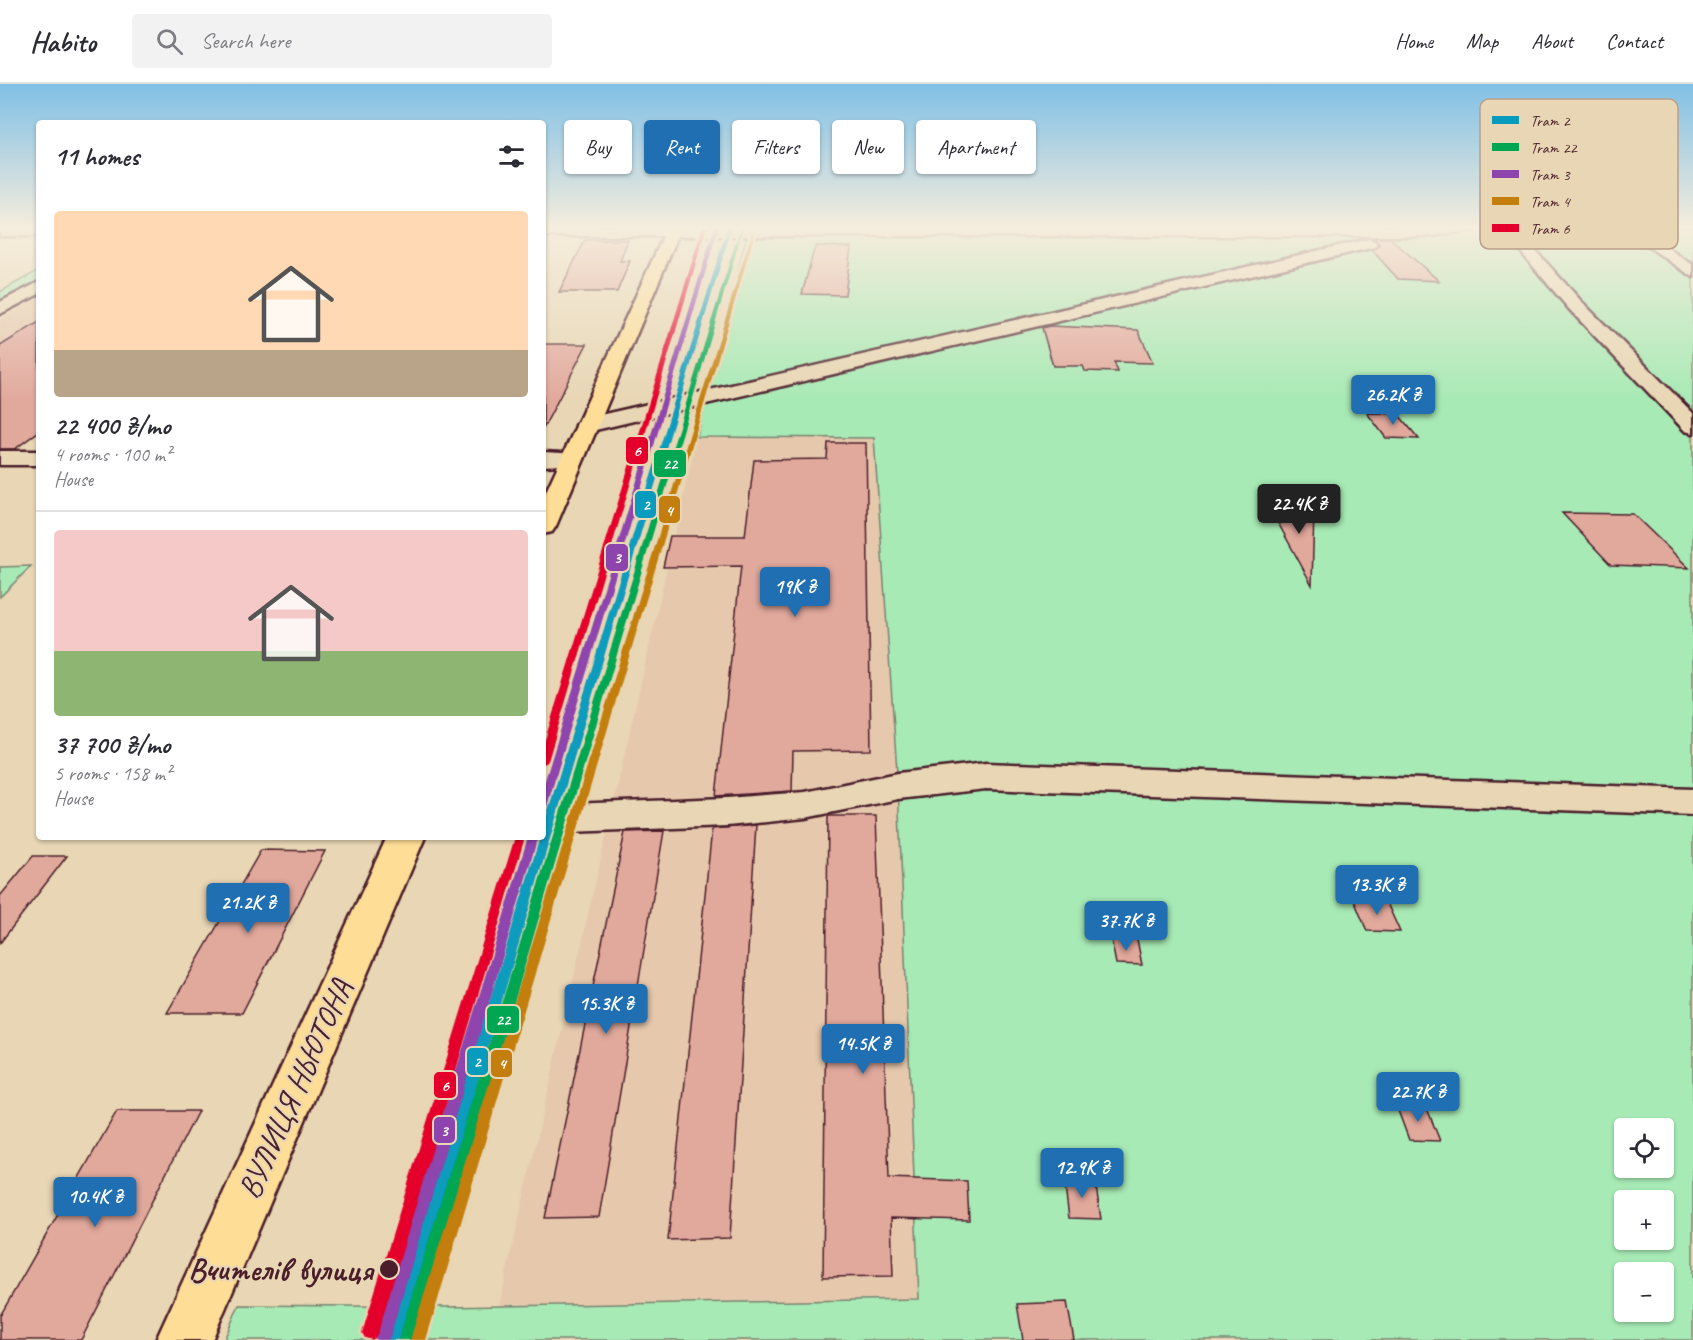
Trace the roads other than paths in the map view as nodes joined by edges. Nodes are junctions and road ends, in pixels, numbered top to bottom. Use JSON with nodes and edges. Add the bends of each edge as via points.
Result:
{"nodes":[{"id":1,"x":649,"y":285,"type":"edge"},
{"id":2,"x":1186,"y":285,"type":"edge"},
{"id":3,"x":1557,"y":285,"type":"edge"},
{"id":4,"x":36,"y":289,"type":"edge"},
{"id":5,"x":0,"y":309,"type":"edge"},
{"id":6,"x":587,"y":425,"type":"junction"},
{"id":7,"x":1693,"y":426,"type":"edge"},
{"id":8,"x":0,"y":458,"type":"edge"},
{"id":9,"x":36,"y":458,"type":"edge"},
{"id":10,"x":546,"y":459,"type":"edge"},
{"id":11,"x":572,"y":459,"type":"junction"},
{"id":12,"x":546,"y":519,"type":"edge"},
{"id":13,"x":1693,"y":802,"type":"edge"},
{"id":14,"x":546,"y":819,"type":"edge"},
{"id":15,"x":405,"y":840,"type":"edge"},
{"id":16,"x":184,"y":1340,"type":"edge"}],
"edges":[{"from":1,"to":6,"type":"main road"},
{"from":2,"to":6,"type":"street"},
{"from":3,"to":7,"type":"street"},
{"from":4,"to":5,"type":"street"},
{"from":6,"to":11,"type":"main road"},
{"from":8,"to":9,"type":"street"},
{"from":10,"to":11,"type":"street"},
{"from":11,"to":12,"type":"main road"},
{"from":13,"to":14,"type":"street","via":[[986,776],[898,786],[805,805]]},
{"from":15,"to":16,"type":"main road","name":"ВУЛИЦЯ НЬЮТОНА"}]}
